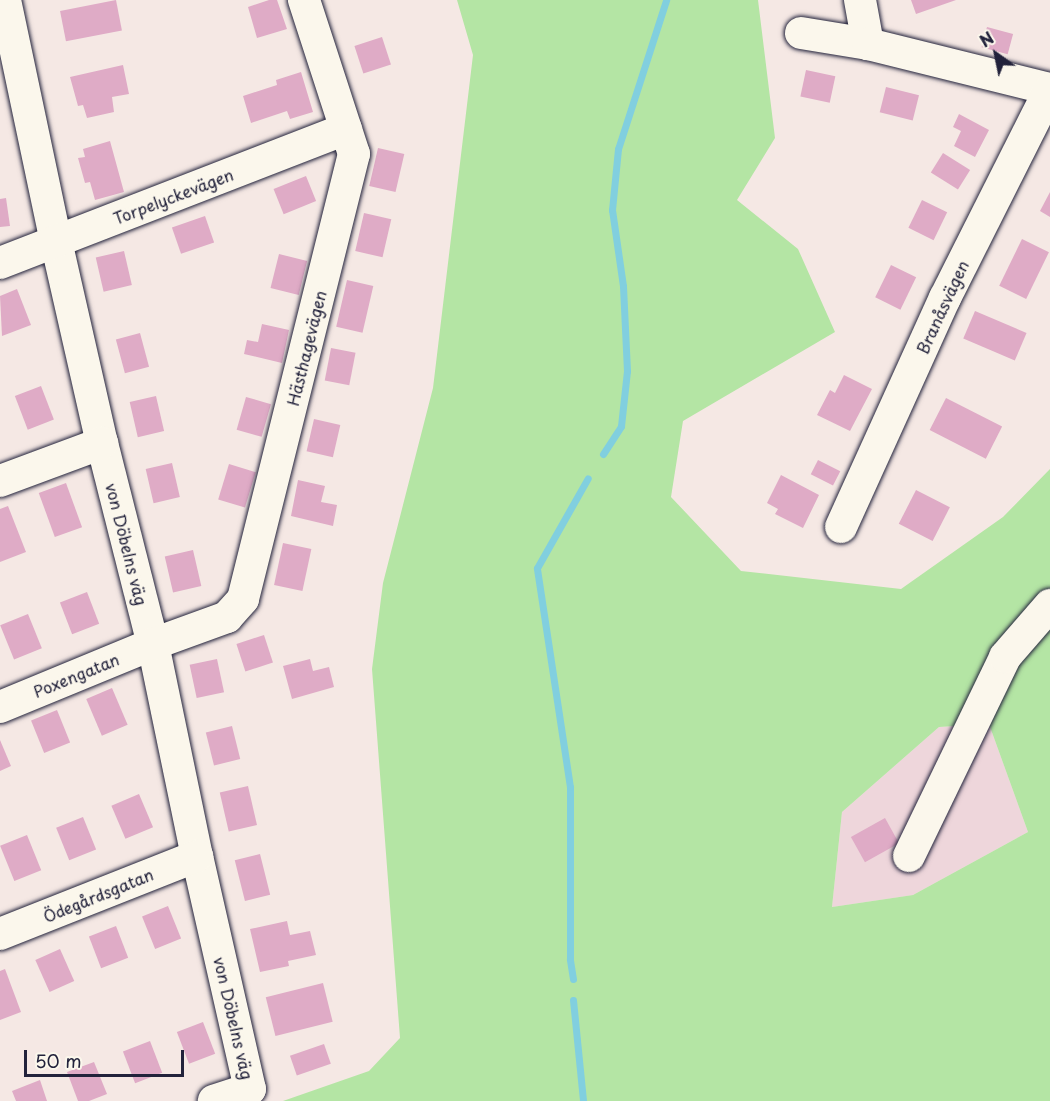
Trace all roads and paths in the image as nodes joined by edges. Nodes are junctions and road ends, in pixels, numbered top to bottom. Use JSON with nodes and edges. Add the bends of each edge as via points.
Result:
{"nodes":[{"id":1,"x":5,"y":0,"type":"edge"},
{"id":2,"x":304,"y":0,"type":"edge"},
{"id":3,"x":860,"y":0,"type":"edge"},
{"id":4,"x":801,"y":33,"type":"dead end"},
{"id":5,"x":868,"y":44,"type":"junction"},
{"id":6,"x":1050,"y":89,"type":"edge"},
{"id":7,"x":346,"y":129,"type":"junction"},
{"id":8,"x":56,"y":241,"type":"junction"},
{"id":9,"x":0,"y":263,"type":"edge"},
{"id":10,"x":102,"y":444,"type":"junction"},
{"id":11,"x":0,"y":481,"type":"edge"},
{"id":12,"x":841,"y":527,"type":"dead end"},
{"id":13,"x":1050,"y":605,"type":"edge"},
{"id":14,"x":153,"y":644,"type":"junction"},
{"id":15,"x":0,"y":706,"type":"edge"},
{"id":16,"x":196,"y":856,"type":"junction"},
{"id":17,"x":909,"y":856,"type":"dead end"},
{"id":18,"x":0,"y":934,"type":"edge"},
{"id":19,"x":214,"y":1101,"type":"edge"}],
"edges":[{"from":1,"to":8,"type":"street","name":"von Döbelns väg"},
{"from":2,"to":7,"type":"street","name":"Hästhagevägen"},
{"from":3,"to":5,"type":"street"},
{"from":4,"to":5,"type":"street"},
{"from":5,"to":6,"type":"street"},
{"from":6,"to":12,"type":"street","name":"Branåsvägen","via":[[945,298]]},
{"from":7,"to":8,"type":"street","name":"Torpelyckevägen"},
{"from":7,"to":14,"type":"street","name":"Hästhagevägen","via":[[354,154],[243,599],[227,617]]},
{"from":8,"to":9,"type":"street","name":"Torpelyckevägen"},
{"from":8,"to":10,"type":"street","name":"von Döbelns väg"},
{"from":10,"to":11,"type":"street"},
{"from":10,"to":14,"type":"street","name":"von Döbelns väg"},
{"from":13,"to":17,"type":"street","via":[[1005,657]]},
{"from":14,"to":15,"type":"street","name":"Poxengatan"},
{"from":14,"to":16,"type":"street","name":"von Döbelns väg"},
{"from":16,"to":18,"type":"street","name":"Ödegårdsgatan"},
{"from":16,"to":19,"type":"street","name":"von Döbelns väg","via":[[250,1089]]}]}
